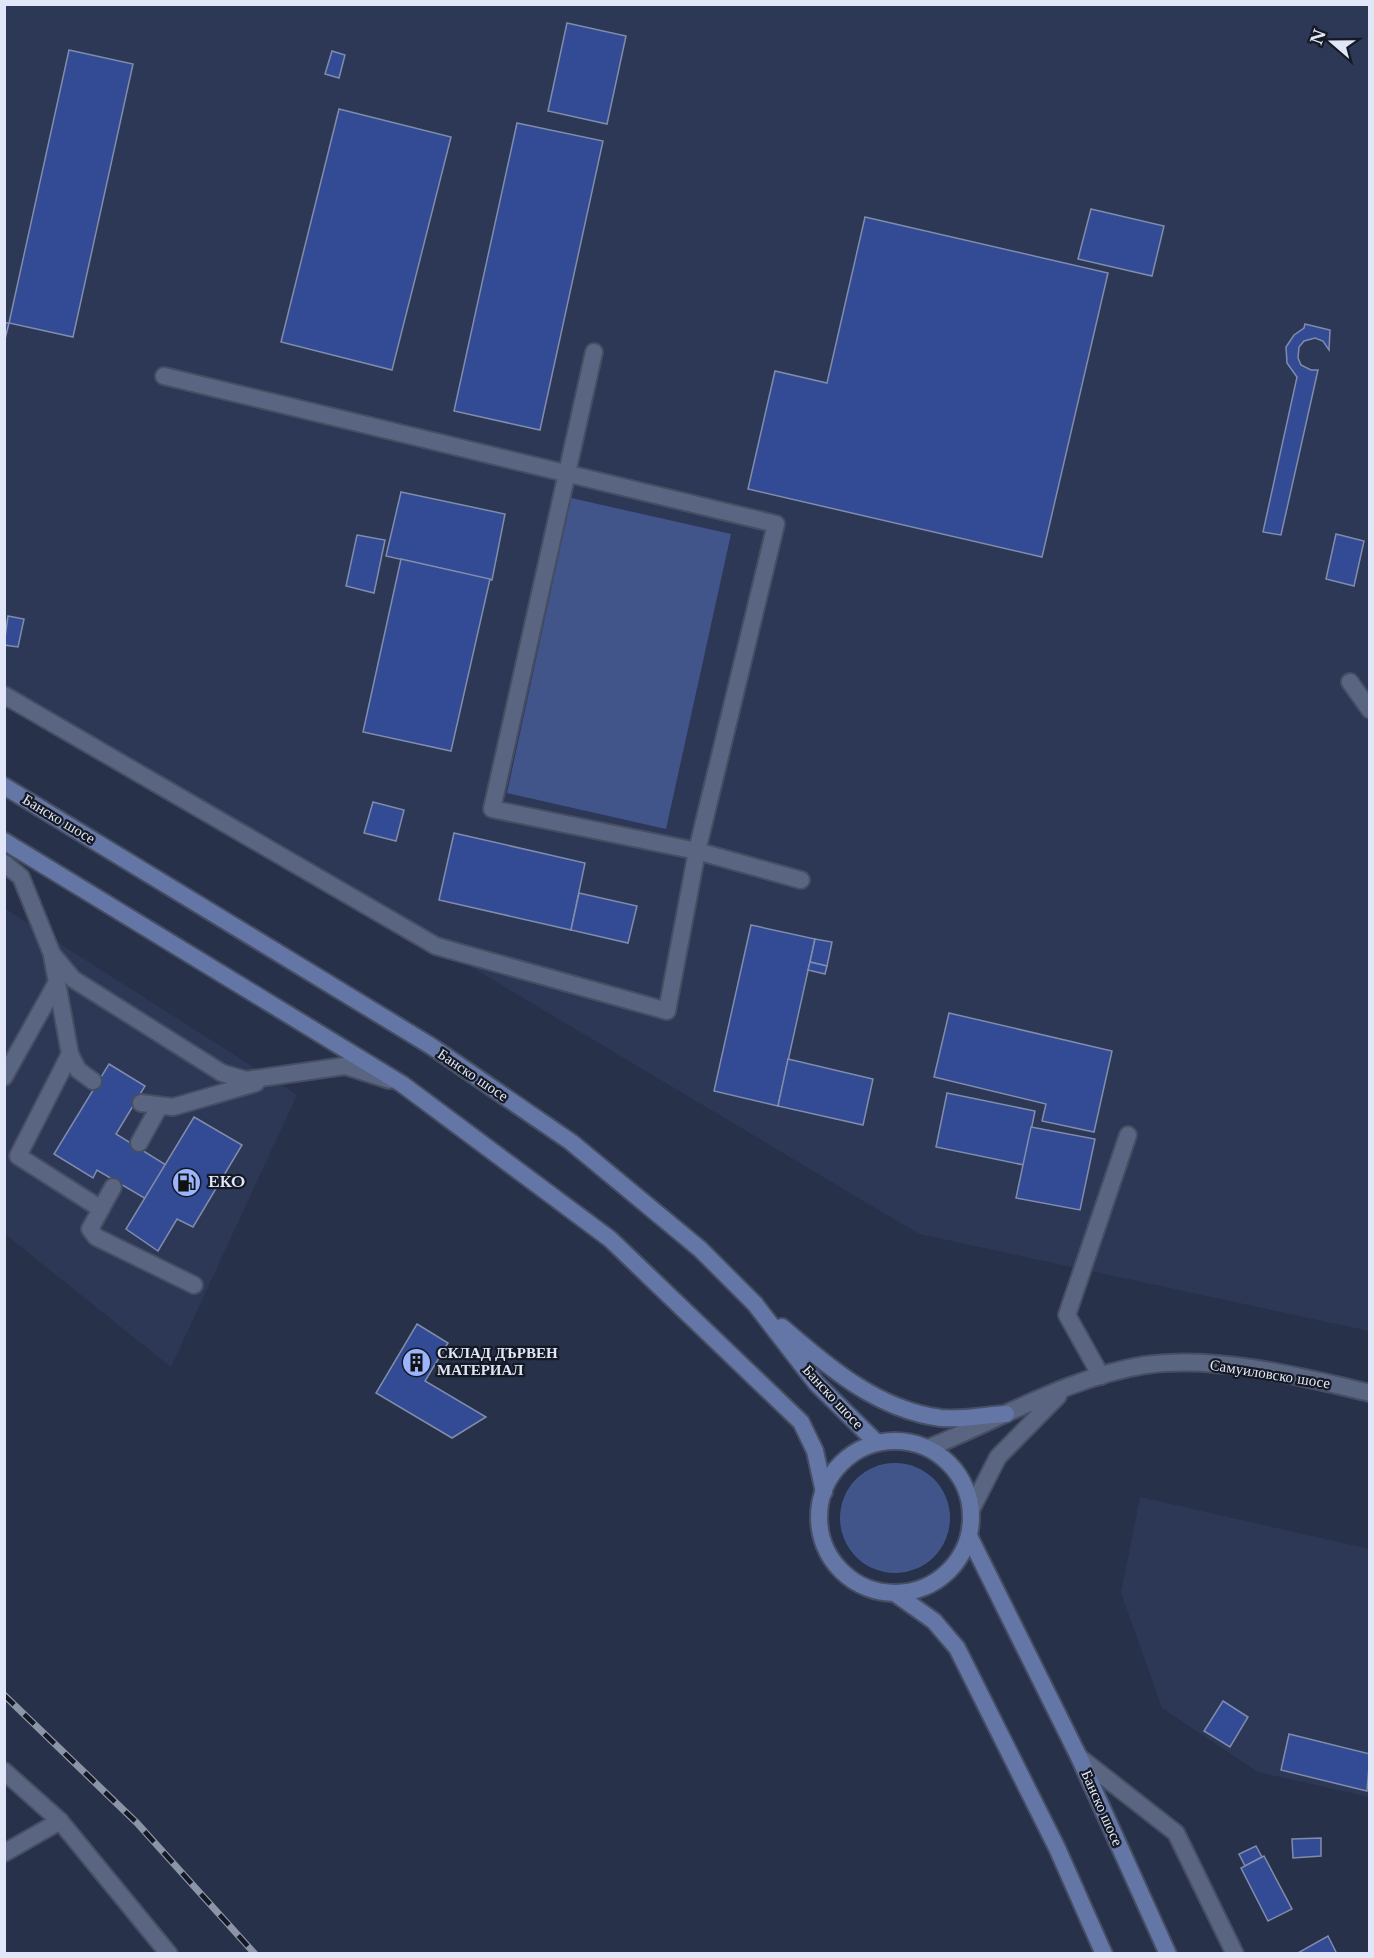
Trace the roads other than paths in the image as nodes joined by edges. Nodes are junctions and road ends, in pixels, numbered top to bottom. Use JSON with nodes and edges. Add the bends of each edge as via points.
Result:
{"nodes":[{"id":1,"x":594,"y":352,"type":"dead end"},
{"id":2,"x":164,"y":376,"type":"dead end"},
{"id":3,"x":568,"y":474,"type":"junction"},
{"id":4,"x":1350,"y":682,"type":"dead end"},
{"id":5,"x":4,"y":695,"type":"edge"},
{"id":6,"x":1370,"y":710,"type":"edge"},
{"id":7,"x":4,"y":786,"type":"edge"},
{"id":8,"x":4,"y":841,"type":"edge"},
{"id":9,"x":697,"y":851,"type":"junction"},
{"id":10,"x":4,"y":863,"type":"edge"},
{"id":11,"x":801,"y":880,"type":"dead end"},
{"id":12,"x":52,"y":954,"type":"junction"},
{"id":13,"x":56,"y":984,"type":"junction"},
{"id":14,"x":70,"y":1054,"type":"junction"},
{"id":15,"x":283,"y":1076,"type":"junction"},
{"id":16,"x":4,"y":1077,"type":"edge"},
{"id":17,"x":93,"y":1081,"type":"dead end"},
{"id":18,"x":402,"y":1084,"type":"junction"},
{"id":19,"x":141,"y":1103,"type":"dead end"},
{"id":20,"x":159,"y":1107,"type":"junction"},
{"id":21,"x":1128,"y":1135,"type":"dead end"},
{"id":22,"x":139,"y":1143,"type":"dead end"},
{"id":23,"x":11,"y":1150,"type":"edge"},
{"id":24,"x":113,"y":1186,"type":"dead end"},
{"id":25,"x":101,"y":1209,"type":"junction"},
{"id":26,"x":194,"y":1285,"type":"dead end"},
{"id":27,"x":755,"y":1304,"type":"junction"},
{"id":28,"x":1101,"y":1376,"type":"junction"},
{"id":29,"x":1065,"y":1389,"type":"junction"},
{"id":30,"x":1370,"y":1392,"type":"edge"},
{"id":31,"x":1006,"y":1414,"type":"junction"},
{"id":32,"x":877,"y":1443,"type":"junction"},
{"id":33,"x":928,"y":1448,"type":"junction"},
{"id":34,"x":824,"y":1492,"type":"junction"},
{"id":35,"x":971,"y":1510,"type":"junction"},
{"id":36,"x":969,"y":1536,"type":"junction"},
{"id":37,"x":896,"y":1594,"type":"junction"},
{"id":38,"x":1078,"y":1757,"type":"junction"},
{"id":39,"x":4,"y":1771,"type":"edge"},
{"id":40,"x":60,"y":1821,"type":"junction"},
{"id":41,"x":1058,"y":1848,"type":"junction"},
{"id":42,"x":4,"y":1853,"type":"edge"},
{"id":43,"x":169,"y":1953,"type":"edge"},
{"id":44,"x":1094,"y":1953,"type":"edge"},
{"id":45,"x":1104,"y":1953,"type":"edge"},
{"id":46,"x":1168,"y":1953,"type":"edge"},
{"id":47,"x":1235,"y":1953,"type":"edge"}],
"edges":[{"from":1,"to":3,"type":"street"},
{"from":2,"to":3,"type":"street"},
{"from":3,"to":9,"type":"street","via":[[776,524]]},
{"from":3,"to":9,"type":"street","via":[[492,809]]},
{"from":4,"to":6,"type":"street"},
{"from":5,"to":9,"type":"street","via":[[436,946],[667,1011]]},
{"from":7,"to":27,"type":"main road","name":"Банско шосе","via":[[431,1046],[571,1142],[700,1249]]},
{"from":8,"to":18,"type":"main road"},
{"from":9,"to":11,"type":"street"},
{"from":10,"to":12,"type":"street","via":[[21,877]]},
{"from":12,"to":13,"type":"street"},
{"from":12,"to":15,"type":"street","via":[[73,979],[222,1073],[246,1080]]},
{"from":13,"to":14,"type":"street"},
{"from":13,"to":16,"type":"street"},
{"from":14,"to":17,"type":"street","via":[[78,1070]]},
{"from":14,"to":23,"type":"street"},
{"from":15,"to":18,"type":"street","via":[[345,1066]]},
{"from":15,"to":20,"type":"street","via":[[173,1107]]},
{"from":18,"to":34,"type":"main road","via":[[610,1239],[733,1354],[801,1422],[815,1451]]},
{"from":19,"to":20,"type":"street"},
{"from":20,"to":22,"type":"street"},
{"from":21,"to":28,"type":"street","via":[[1067,1315]]},
{"from":23,"to":25,"type":"street"},
{"from":24,"to":25,"type":"street"},
{"from":25,"to":26,"type":"street","via":[[90,1229],[96,1237]]},
{"from":27,"to":31,"type":"main road","via":[[825,1364],[872,1395],[941,1418]]},
{"from":27,"to":32,"type":"main road","name":"Банско шосе","via":[[816,1383]]},
{"from":28,"to":29,"type":"street","name":"Самуиловско шосе"},
{"from":28,"to":30,"type":"street","name":"Самуиловско шосе","via":[[1143,1365],[1221,1363]]},
{"from":29,"to":31,"type":"street","name":"Самуиловско шосе"},
{"from":29,"to":35,"type":"street","name":"Самуиловско шосе","via":[[998,1457]]},
{"from":31,"to":33,"type":"street","name":"Самуиловско шосе"},
{"from":32,"to":33,"type":"main road","via":[[903,1441]]},
{"from":32,"to":34,"type":"main road","via":[[853,1454],[836,1470]]},
{"from":33,"to":35,"type":"main road","via":[[950,1463],[964,1484]]},
{"from":34,"to":37,"type":"main road","via":[[822,1540],[834,1562],[850,1579],[872,1590]]},
{"from":35,"to":36,"type":"main road"},
{"from":36,"to":37,"type":"main road","via":[[959,1560],[941,1579],[920,1590]]},
{"from":36,"to":38,"type":"main road","name":"Банско шосе"},
{"from":37,"to":41,"type":"main road","via":[[934,1621],[957,1648]]},
{"from":38,"to":46,"type":"main road","name":"Банско шосе"},
{"from":38,"to":47,"type":"street","via":[[1176,1833]]},
{"from":39,"to":40,"type":"street"},
{"from":40,"to":42,"type":"street"},
{"from":40,"to":43,"type":"street"},
{"from":41,"to":44,"type":"main road"},
{"from":41,"to":45,"type":"main road"}]}
